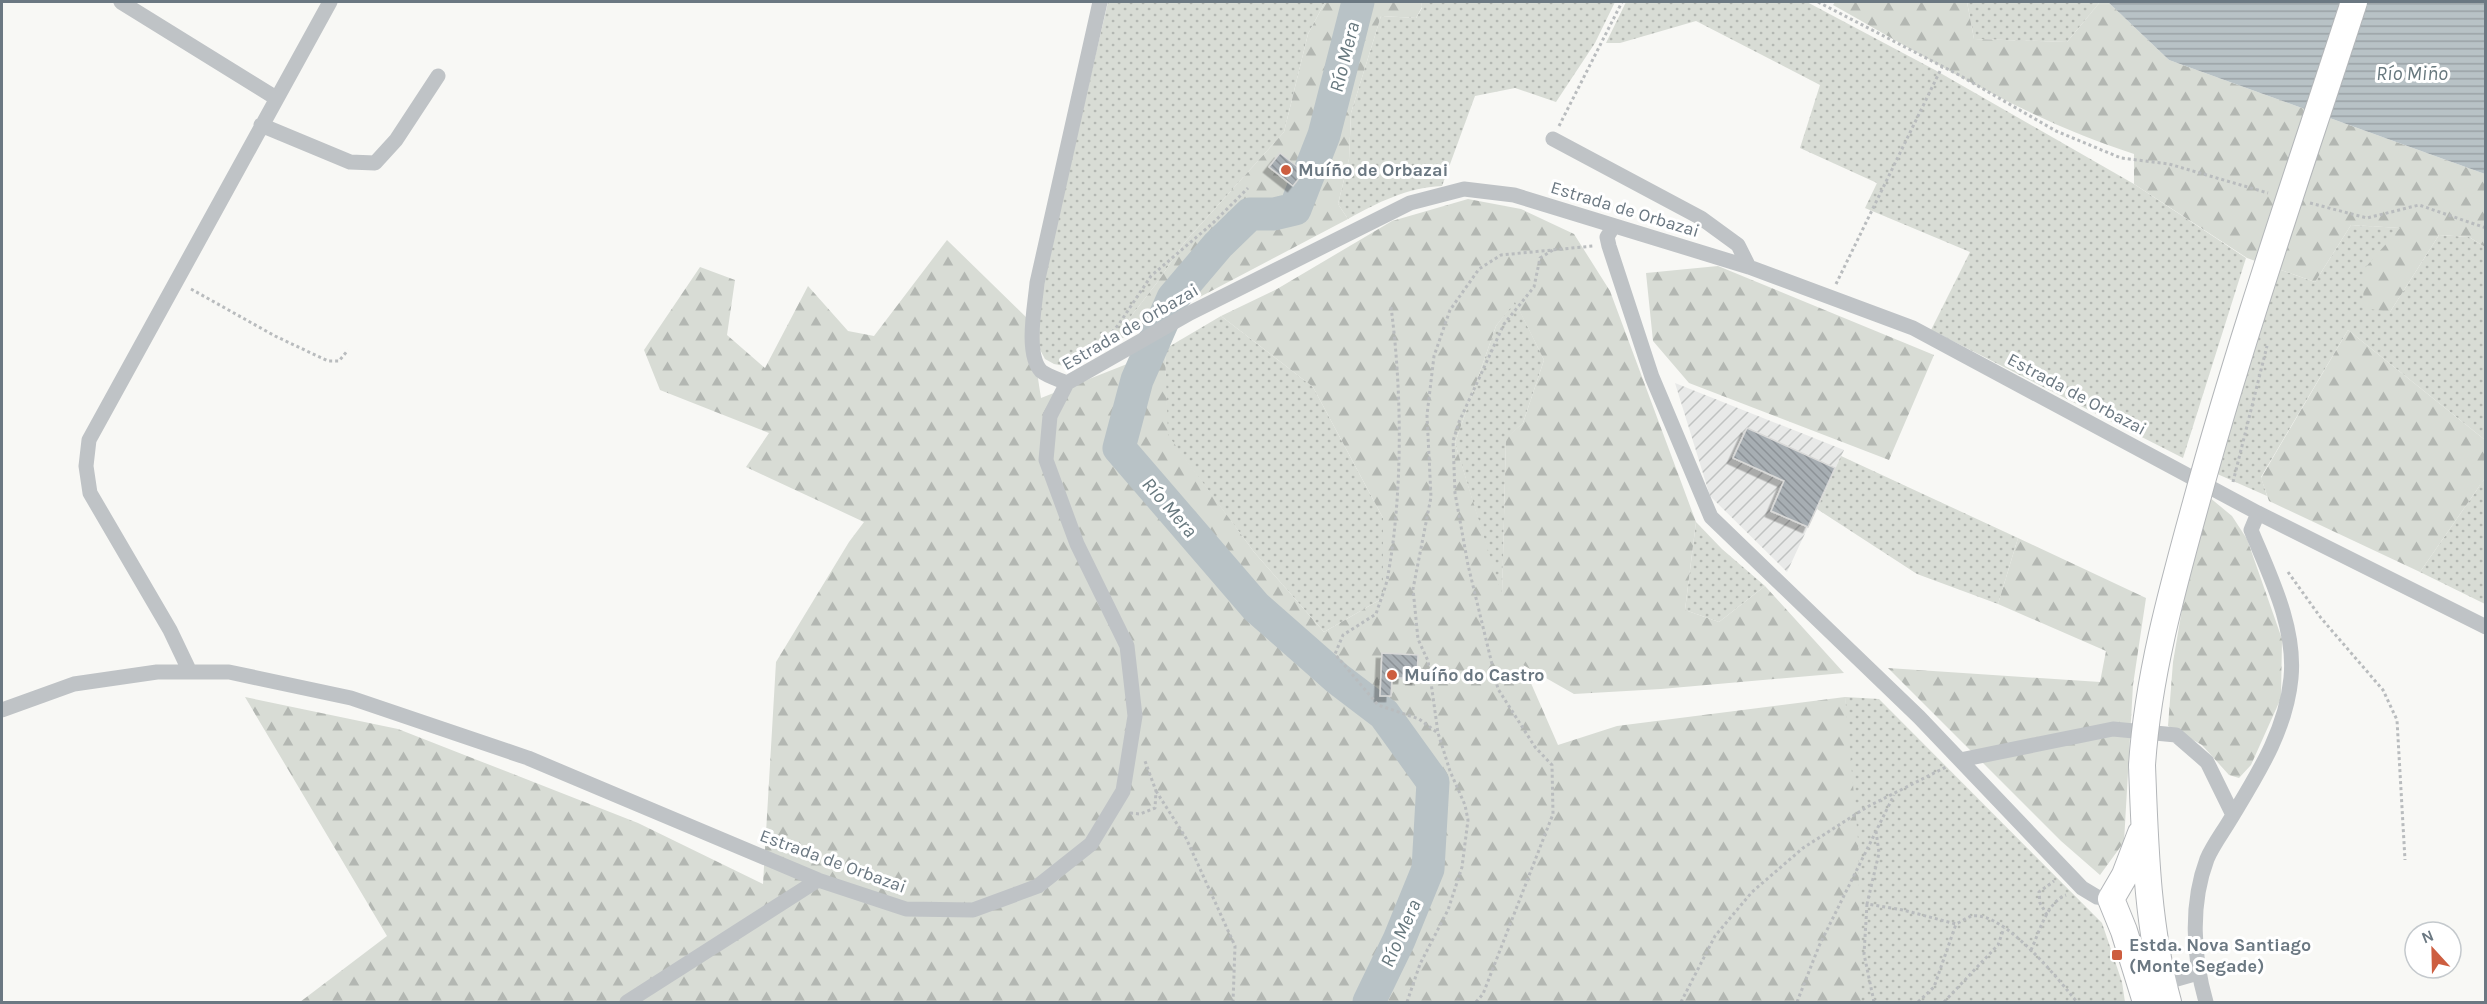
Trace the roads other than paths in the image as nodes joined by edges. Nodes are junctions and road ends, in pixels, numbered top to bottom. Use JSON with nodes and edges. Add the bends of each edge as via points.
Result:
{"nodes":[{"id":1,"x":121,"y":2,"type":"edge"},
{"id":2,"x":330,"y":2,"type":"edge"},
{"id":3,"x":1101,"y":2,"type":"edge"},
{"id":4,"x":2354,"y":2,"type":"edge"},
{"id":5,"x":438,"y":76,"type":"dead end"},
{"id":6,"x":276,"y":98,"type":"junction"},
{"id":7,"x":261,"y":125,"type":"junction"},
{"id":8,"x":1552,"y":139,"type":"dead end"},
{"id":9,"x":1613,"y":227,"type":"junction"},
{"id":10,"x":1749,"y":267,"type":"junction"},
{"id":11,"x":1067,"y":383,"type":"junction"},
{"id":12,"x":2258,"y":513,"type":"junction"},
{"id":13,"x":2486,"y":627,"type":"edge"},
{"id":14,"x":190,"y":672,"type":"junction"},
{"id":15,"x":2,"y":711,"type":"edge"},
{"id":16,"x":1960,"y":760,"type":"junction"},
{"id":17,"x":2233,"y":815,"type":"junction"},
{"id":18,"x":2144,"y":825,"type":"junction"},
{"id":19,"x":818,"y":880,"type":"junction"},
{"id":20,"x":2111,"y":899,"type":"junction"},
{"id":21,"x":2198,"y":972,"type":"junction"},
{"id":22,"x":2165,"y":993,"type":"edge"},
{"id":23,"x":627,"y":1002,"type":"edge"},
{"id":24,"x":2146,"y":1002,"type":"edge"},
{"id":25,"x":2206,"y":1002,"type":"edge"}],
"edges":[{"from":1,"to":6,"type":"street"},
{"from":2,"to":6,"type":"street"},
{"from":3,"to":11,"type":"street","via":[[1037,283],[1033,356],[1042,372]]},
{"from":4,"to":18,"type":"highway","bridge":true,"via":[[2218,422],[2162,633],[2145,717]]},
{"from":5,"to":7,"type":"street","via":[[396,140],[375,163],[350,162]]},
{"from":6,"to":7,"type":"street"},
{"from":7,"to":14,"type":"street","via":[[89,440],[86,466],[90,493],[170,630]]},
{"from":8,"to":10,"type":"street","via":[[1701,218],[1738,245]]},
{"from":9,"to":10,"type":"street","name":"Estrada de Orbazai"},
{"from":9,"to":11,"type":"street","name":"Estrada de Orbazai","via":[[1514,195],[1464,189],[1410,203],[1190,313]]},
{"from":9,"to":16,"type":"street","via":[[1607,237],[1609,246],[1652,377],[1711,518]]},
{"from":10,"to":12,"type":"street","name":"Estrada de Orbazai","via":[[1913,328]]},
{"from":11,"to":19,"type":"street","name":"Estrada de Orbazai","via":[[1050,416],[1046,460],[1077,544],[1127,646],[1135,716],[1123,791],[1090,844],[1038,886],[973,910],[906,909]]},
{"from":12,"to":13,"type":"street","name":"Estrada de Orbazai"},
{"from":12,"to":17,"type":"street","via":[[2251,530],[2288,629],[2291,677],[2282,727]]},
{"from":14,"to":15,"type":"street","name":"Estrada de Orbazai","via":[[157,672],[74,684]]},
{"from":14,"to":19,"type":"street","name":"Estrada de Orbazai","via":[[229,672],[351,698],[528,758]]},
{"from":16,"to":17,"type":"street","via":[[2113,729],[2176,735],[2207,762]]},
{"from":16,"to":20,"type":"street","via":[[2082,888],[2097,897]]},
{"from":17,"to":21,"type":"street","via":[[2208,858],[2196,897]]},
{"from":18,"to":20,"type":"highway","via":[[2125,875]]},
{"from":18,"to":22,"type":"highway","via":[[2151,910]]},
{"from":19,"to":23,"type":"street"},
{"from":20,"to":24,"type":"highway"},
{"from":21,"to":22,"type":"street"},
{"from":21,"to":25,"type":"street"}]}
